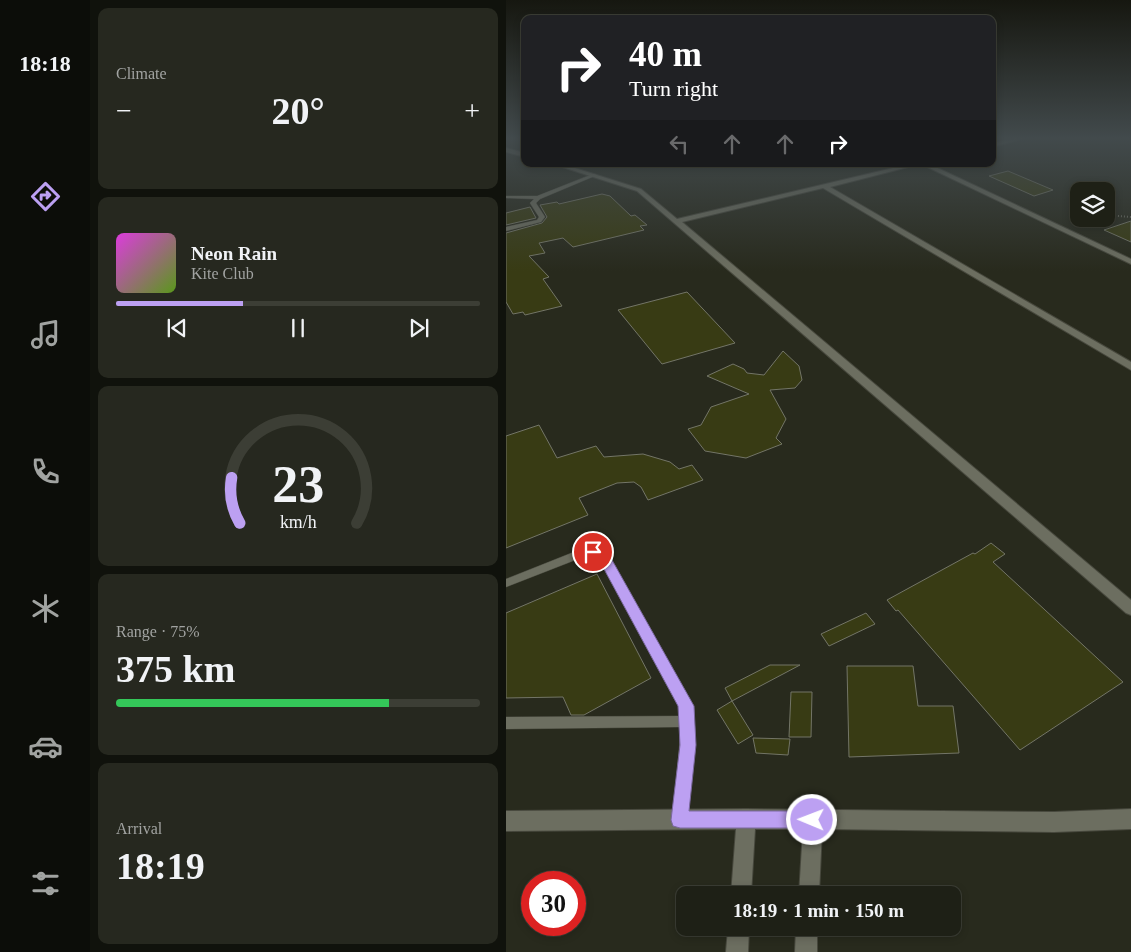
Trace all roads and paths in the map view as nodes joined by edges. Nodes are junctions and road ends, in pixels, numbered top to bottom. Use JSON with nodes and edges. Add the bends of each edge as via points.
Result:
{"nodes":[{"id":1,"x":577,"y":182,"type":"edge"},
{"id":2,"x":620,"y":182,"type":"edge"},
{"id":3,"x":839,"y":182,"type":"edge"},
{"id":4,"x":963,"y":182,"type":"edge"},
{"id":5,"x":824,"y":186,"type":"junction"},
{"id":6,"x":506,"y":197,"type":"edge"},
{"id":7,"x":538,"y":198,"type":"junction"},
{"id":8,"x":1115,"y":216,"type":"edge"},
{"id":9,"x":1131,"y":217,"type":"edge"},
{"id":10,"x":677,"y":222,"type":"junction"},
{"id":11,"x":506,"y":229,"type":"edge"},
{"id":12,"x":1131,"y":262,"type":"edge"},
{"id":13,"x":1131,"y":367,"type":"edge"},
{"id":14,"x":506,"y":583,"type":"edge"},
{"id":15,"x":1131,"y":609,"type":"edge"},
{"id":16,"x":506,"y":723,"type":"edge"},
{"id":17,"x":686,"y":724,"type":"junction"},
{"id":18,"x":746,"y":819,"type":"junction"},
{"id":19,"x":1131,"y":819,"type":"edge"},
{"id":20,"x":680,"y":820,"type":"junction"},
{"id":21,"x":812,"y":820,"type":"junction"},
{"id":22,"x":506,"y":821,"type":"edge"},
{"id":23,"x":742,"y":886,"type":"edge"},
{"id":24,"x":809,"y":886,"type":"edge"},
{"id":25,"x":738,"y":936,"type":"edge"},
{"id":26,"x":807,"y":936,"type":"edge"},
{"id":27,"x":737,"y":952,"type":"edge"},
{"id":28,"x":806,"y":952,"type":"edge"}],
"edges":[{"from":1,"to":7,"type":"lane"},
{"from":2,"to":10,"type":"street","via":[[634,187]]},
{"from":3,"to":5,"type":"street"},
{"from":4,"to":12,"type":"street"},
{"from":5,"to":10,"type":"street"},
{"from":5,"to":13,"type":"street"},
{"from":6,"to":7,"type":"lane"},
{"from":7,"to":11,"type":"lane","via":[[533,203],[542,217],[539,221]]},
{"from":8,"to":9,"type":"path"},
{"from":10,"to":15,"type":"street"},
{"from":14,"to":17,"type":"lane","via":[[582,553],[602,554],[686,706]]},
{"from":16,"to":17,"type":"lane","via":[[680,721]]},
{"from":17,"to":20,"type":"lane","via":[[688,745]]},
{"from":18,"to":20,"type":"street"},
{"from":18,"to":21,"type":"street"},
{"from":18,"to":23,"type":"street"},
{"from":19,"to":21,"type":"street","via":[[1054,822]]},
{"from":20,"to":22,"type":"street"},
{"from":21,"to":24,"type":"street"},
{"from":25,"to":27,"type":"street"},
{"from":26,"to":28,"type":"street"}]}
